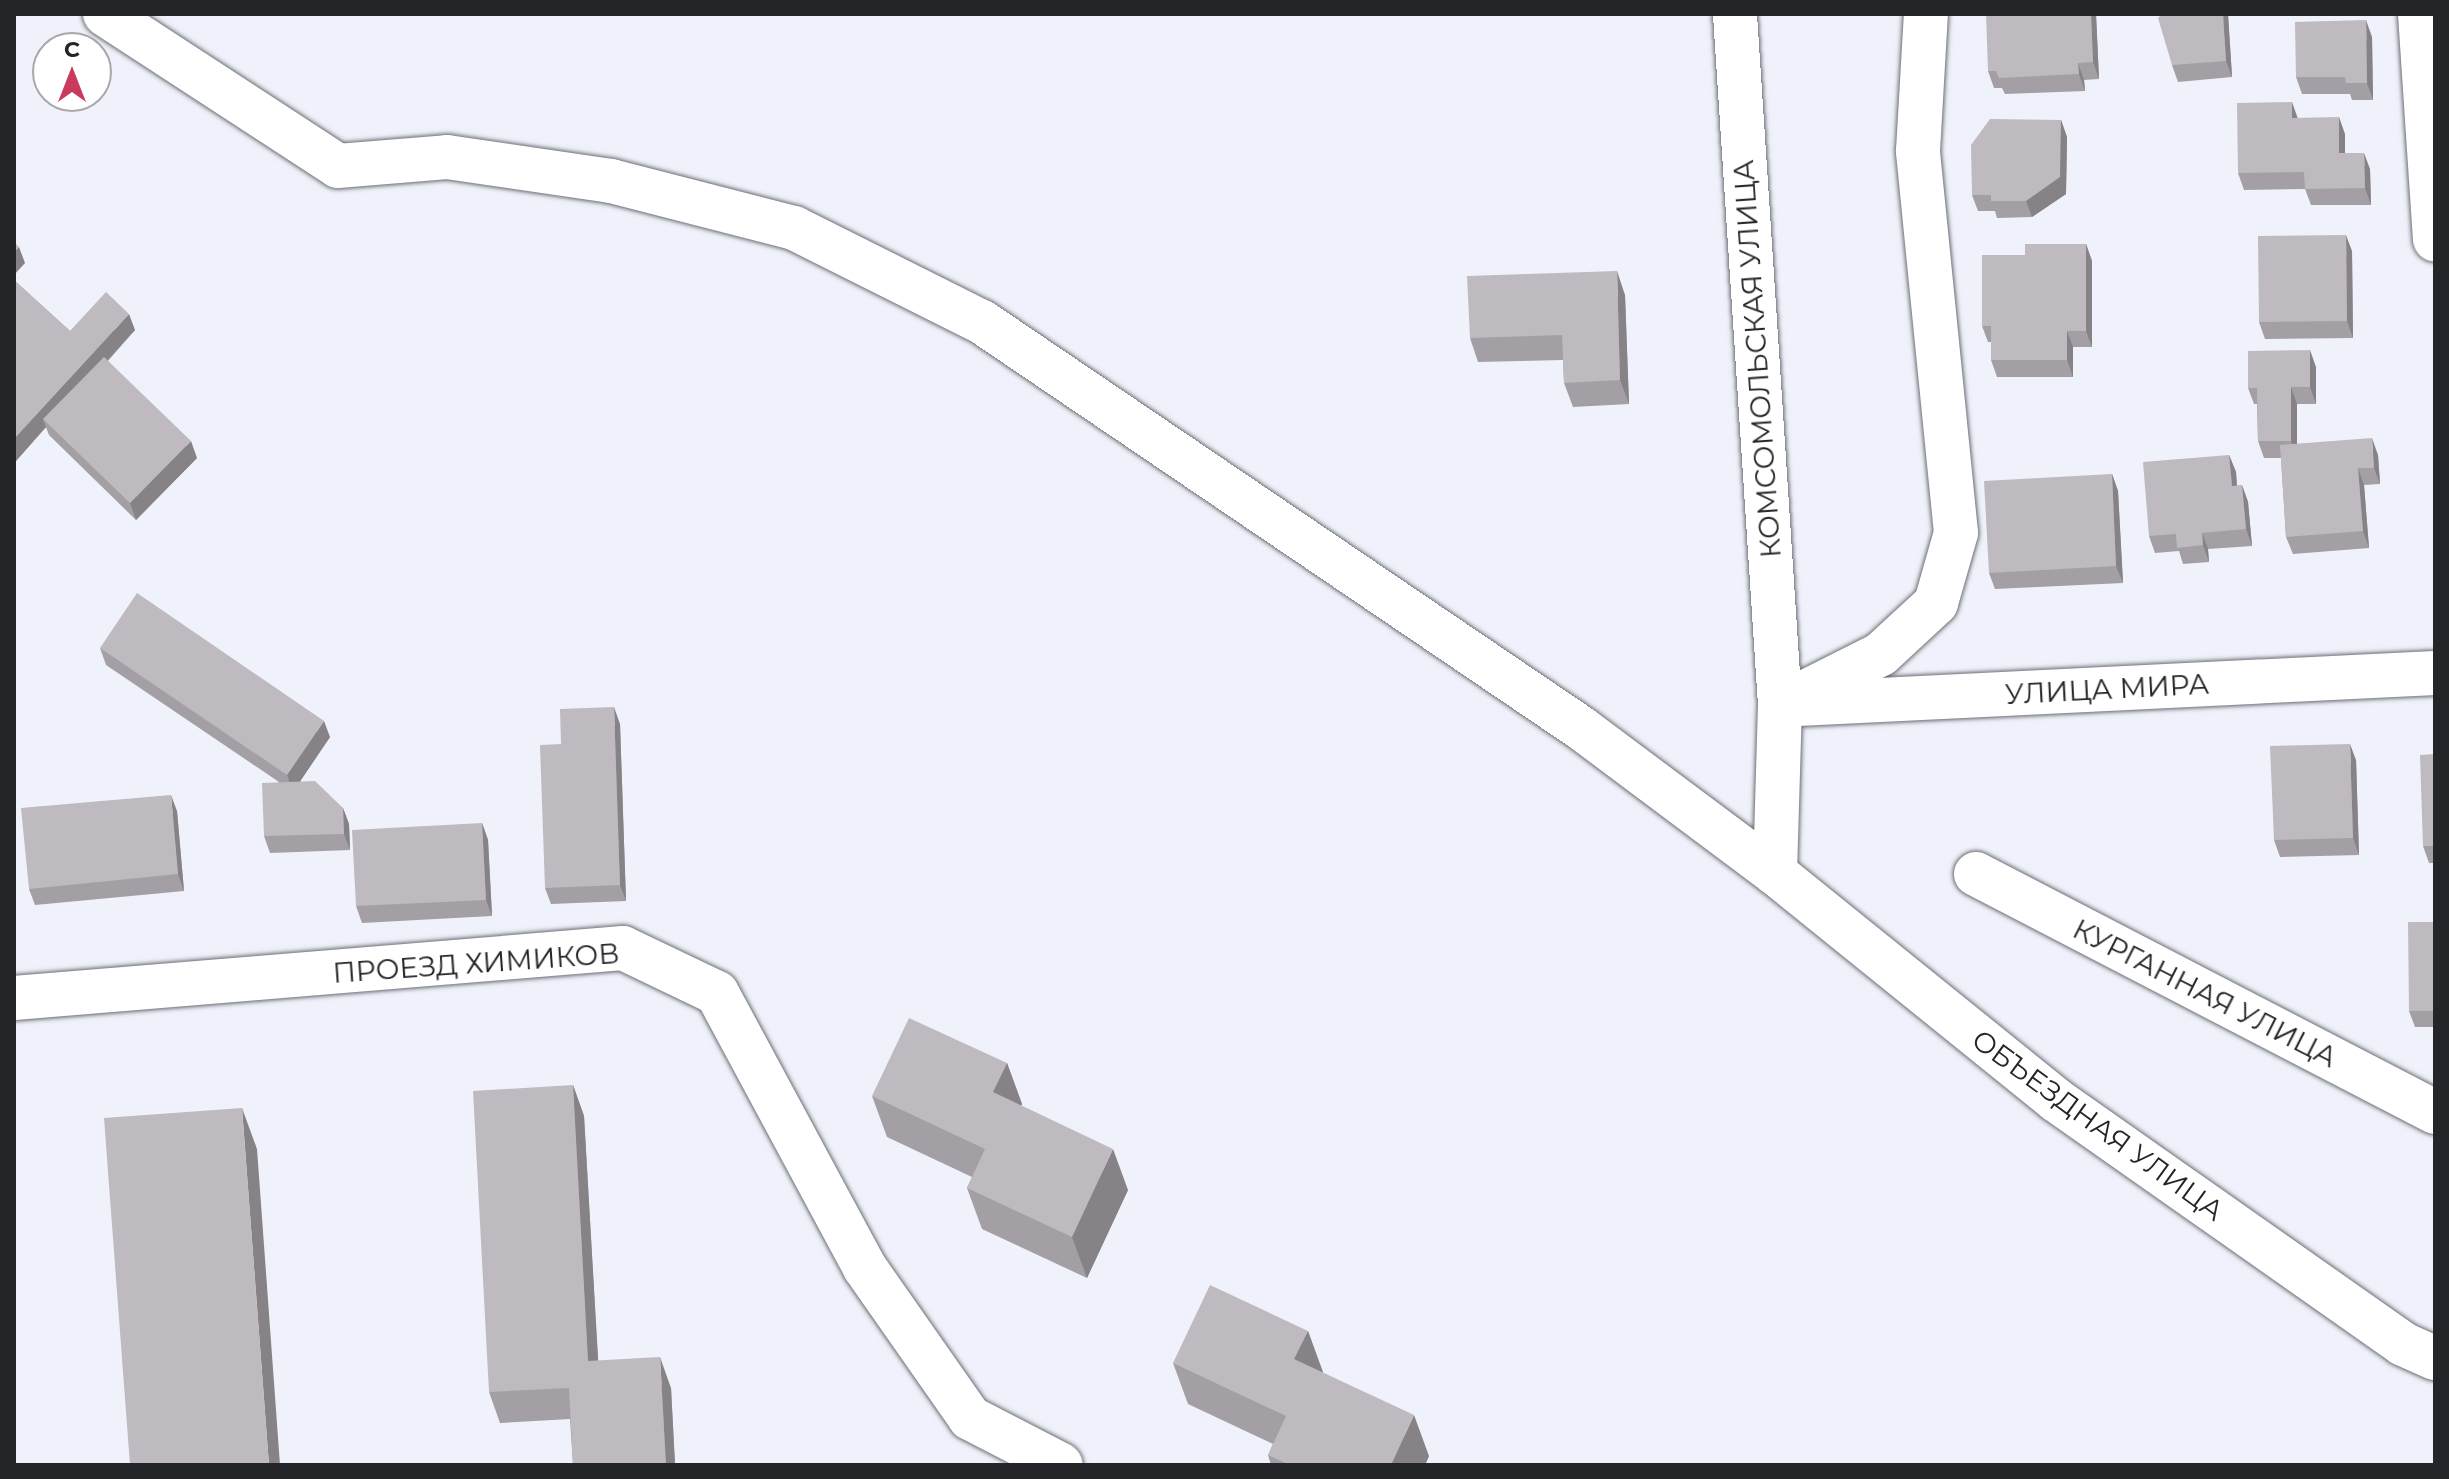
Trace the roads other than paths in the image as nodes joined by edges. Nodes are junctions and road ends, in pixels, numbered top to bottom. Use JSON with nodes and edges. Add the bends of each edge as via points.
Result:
{"nodes":[{"id":1,"x":105,"y":14,"type":"edge"},
{"id":2,"x":1735,"y":14,"type":"edge"},
{"id":3,"x":1926,"y":14,"type":"edge"},
{"id":4,"x":2420,"y":14,"type":"edge"},
{"id":5,"x":2435,"y":240,"type":"edge"},
{"id":6,"x":2435,"y":673,"type":"edge"},
{"id":7,"x":1780,"y":705,"type":"junction"},
{"id":8,"x":1775,"y":873,"type":"junction"},
{"id":9,"x":1976,"y":874,"type":"dead end"},
{"id":10,"x":14,"y":998,"type":"edge"},
{"id":11,"x":2435,"y":1112,"type":"edge"},
{"id":12,"x":2435,"y":1358,"type":"edge"},
{"id":13,"x":1061,"y":1465,"type":"edge"}],
"edges":[{"from":1,"to":8,"type":"street","name":"ОБЪЕЗДНАЯ УЛИЦА","via":[[338,166],[447,157],[611,181],[794,228],[982,322],[1581,728]]},
{"from":2,"to":7,"type":"street","name":"КОМСОМОЛЬСКАЯ УЛИЦА"},
{"from":3,"to":7,"type":"street","via":[[1918,151],[1956,533],[1936,603],[1881,654]]},
{"from":4,"to":5,"type":"street"},
{"from":6,"to":7,"type":"street","name":"УЛИЦА МИРА"},
{"from":7,"to":8,"type":"street","name":"КОМСОМОЛЬСКАЯ УЛИЦА"},
{"from":8,"to":12,"type":"street","name":"ОБЪЕЗДНАЯ УЛИЦА","via":[[2056,1100],[2403,1344]]},
{"from":9,"to":11,"type":"street","name":"КУРГАННАЯ УЛИЦА"},
{"from":10,"to":13,"type":"street","name":"ПРОЕЗД ХИМИКОВ","via":[[623,948],[717,993],[865,1268],[970,1418]]}]}
